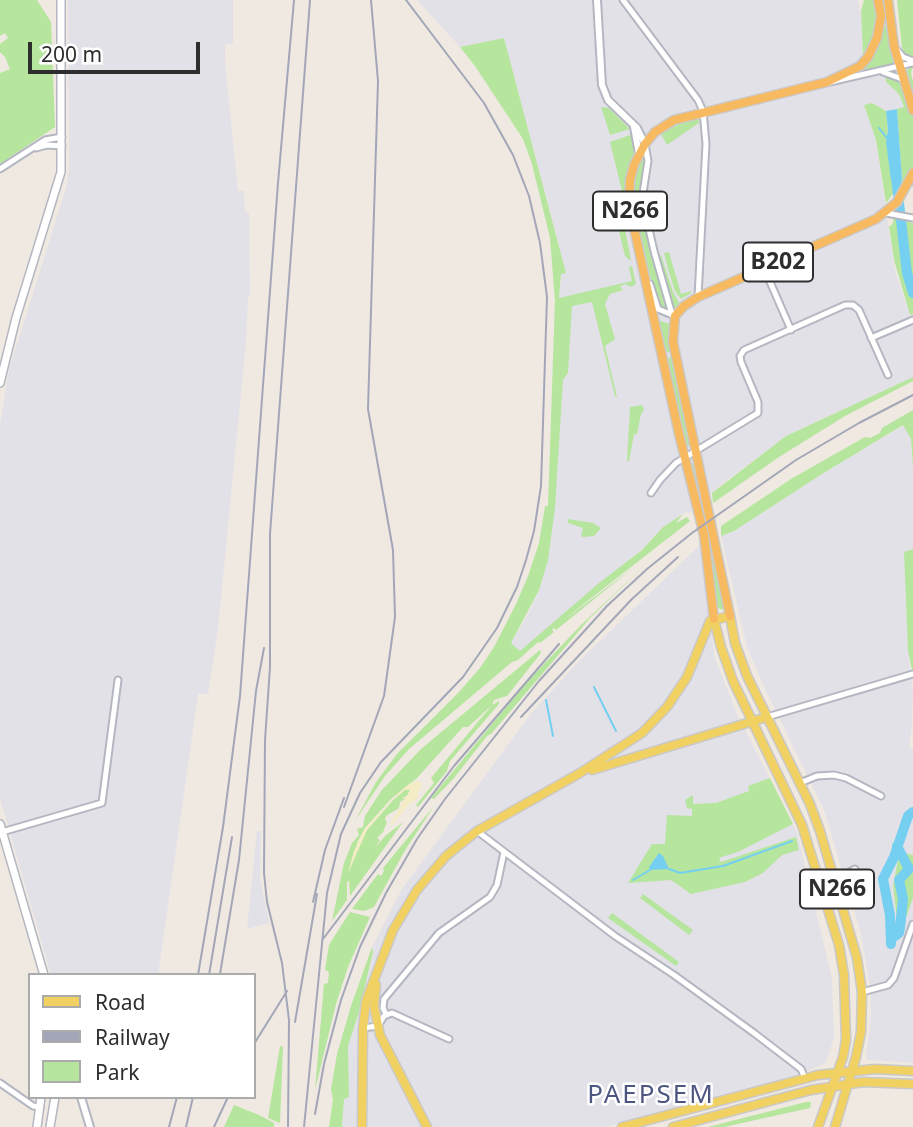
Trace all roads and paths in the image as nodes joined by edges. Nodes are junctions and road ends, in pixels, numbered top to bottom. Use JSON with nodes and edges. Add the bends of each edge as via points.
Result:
{"nodes":[{"id":1,"x":61,"y":0,"type":"edge"},
{"id":2,"x":597,"y":0,"type":"edge"},
{"id":3,"x":623,"y":0,"type":"edge"},
{"id":4,"x":878,"y":0,"type":"edge"},
{"id":5,"x":888,"y":0,"type":"edge"},
{"id":6,"x":894,"y":46,"type":"junction"},
{"id":7,"x":913,"y":62,"type":"edge"},
{"id":8,"x":899,"y":67,"type":"junction"},
{"id":9,"x":880,"y":71,"type":"junction"},
{"id":10,"x":902,"y":79,"type":"junction"},
{"id":11,"x":827,"y":82,"type":"junction"},
{"id":12,"x":913,"y":110,"type":"edge"},
{"id":13,"x":703,"y":111,"type":"junction"},
{"id":14,"x":637,"y":130,"type":"junction"},
{"id":15,"x":655,"y":132,"type":"junction"},
{"id":16,"x":62,"y":141,"type":"junction"},
{"id":17,"x":645,"y":145,"type":"junction"},
{"id":18,"x":639,"y":154,"type":"junction"},
{"id":19,"x":0,"y":169,"type":"edge"},
{"id":20,"x":913,"y":173,"type":"edge"},
{"id":21,"x":909,"y":191,"type":"edge"},
{"id":22,"x":886,"y":213,"type":"junction"},
{"id":23,"x":911,"y":218,"type":"edge"},
{"id":24,"x":644,"y":268,"type":"junction"},
{"id":25,"x":764,"y":268,"type":"junction"},
{"id":26,"x":698,"y":297,"type":"junction"},
{"id":27,"x":675,"y":316,"type":"junction"},
{"id":28,"x":913,"y":320,"type":"edge"},
{"id":29,"x":791,"y":330,"type":"junction"},
{"id":30,"x":872,"y":338,"type":"junction"},
{"id":31,"x":888,"y":375,"type":"dead end"},
{"id":32,"x":0,"y":383,"type":"edge"},
{"id":33,"x":697,"y":451,"type":"junction"},
{"id":34,"x":686,"y":457,"type":"junction"},
{"id":35,"x":651,"y":493,"type":"dead end"},
{"id":36,"x":730,"y":616,"type":"junction"},
{"id":37,"x":714,"y":619,"type":"junction"},
{"id":38,"x":913,"y":674,"type":"edge"},
{"id":39,"x":118,"y":680,"type":"dead end"},
{"id":40,"x":767,"y":717,"type":"junction"},
{"id":41,"x":752,"y":722,"type":"junction"},
{"id":42,"x":642,"y":733,"type":"junction"},
{"id":43,"x":619,"y":749,"type":"junction"},
{"id":44,"x":647,"y":751,"type":"junction"},
{"id":45,"x":625,"y":758,"type":"junction"},
{"id":46,"x":580,"y":773,"type":"junction"},
{"id":47,"x":800,"y":783,"type":"junction"},
{"id":48,"x":881,"y":796,"type":"dead end"},
{"id":49,"x":1,"y":828,"type":"edge"},
{"id":50,"x":477,"y":831,"type":"junction"},
{"id":51,"x":504,"y":852,"type":"junction"},
{"id":52,"x":855,"y":869,"type":"dead end"},
{"id":53,"x":834,"y":878,"type":"junction"},
{"id":54,"x":821,"y":882,"type":"junction"},
{"id":55,"x":913,"y":924,"type":"edge"},
{"id":56,"x":380,"y":964,"type":"junction"},
{"id":57,"x":43,"y":973,"type":"edge"},
{"id":58,"x":862,"y":992,"type":"junction"},
{"id":59,"x":386,"y":1014,"type":"junction"},
{"id":60,"x":378,"y":1026,"type":"junction"},
{"id":61,"x":363,"y":1028,"type":"junction"},
{"id":62,"x":449,"y":1038,"type":"dead end"},
{"id":63,"x":852,"y":1071,"type":"junction"},
{"id":64,"x":913,"y":1071,"type":"edge"},
{"id":65,"x":837,"y":1073,"type":"junction"},
{"id":66,"x":805,"y":1078,"type":"junction"},
{"id":67,"x":0,"y":1083,"type":"edge"},
{"id":68,"x":849,"y":1084,"type":"junction"},
{"id":69,"x":911,"y":1084,"type":"edge"},
{"id":70,"x":833,"y":1086,"type":"junction"},
{"id":71,"x":41,"y":1099,"type":"edge"},
{"id":72,"x":55,"y":1099,"type":"edge"},
{"id":73,"x":82,"y":1099,"type":"edge"},
{"id":74,"x":40,"y":1107,"type":"junction"},
{"id":75,"x":37,"y":1127,"type":"edge"},
{"id":76,"x":50,"y":1127,"type":"edge"},
{"id":77,"x":90,"y":1127,"type":"edge"},
{"id":78,"x":362,"y":1127,"type":"edge"},
{"id":79,"x":427,"y":1127,"type":"edge"},
{"id":80,"x":622,"y":1127,"type":"edge"},
{"id":81,"x":673,"y":1127,"type":"edge"},
{"id":82,"x":818,"y":1127,"type":"edge"},
{"id":83,"x":835,"y":1127,"type":"edge"}],
"edges":[{"from":1,"to":16,"type":"main road"},
{"from":2,"to":14,"type":"street","number":"N266","via":[[602,85],[608,100]]},
{"from":3,"to":13,"type":"street"},
{"from":4,"to":11,"type":"highway","via":[[880,27],[868,57],[851,72]]},
{"from":5,"to":6,"type":"highway"},
{"from":6,"to":7,"type":"street"},
{"from":6,"to":8,"type":"highway"},
{"from":7,"to":8,"type":"street"},
{"from":8,"to":9,"type":"street"},
{"from":8,"to":10,"type":"highway"},
{"from":9,"to":10,"type":"street"},
{"from":9,"to":11,"type":"street"},
{"from":10,"to":12,"type":"highway"},
{"from":11,"to":13,"type":"highway"},
{"from":13,"to":15,"type":"highway"},
{"from":13,"to":26,"type":"street","via":[[706,144]]},
{"from":14,"to":15,"type":"street"},
{"from":14,"to":17,"type":"street","number":"N266"},
{"from":14,"to":18,"type":"street","number":"N266"},
{"from":15,"to":17,"type":"highway"},
{"from":16,"to":19,"type":"street","via":[[23,154]]},
{"from":16,"to":32,"type":"main road","via":[[60,182]]},
{"from":17,"to":18,"type":"highway"},
{"from":17,"to":27,"type":"street","number":"N266","via":[[644,207]]},
{"from":18,"to":24,"type":"highway","number":"N266","via":[[630,180],[629,205]]},
{"from":20,"to":21,"type":"highway","number":"B202"},
{"from":21,"to":22,"type":"highway","number":"B202"},
{"from":22,"to":23,"type":"street"},
{"from":22,"to":25,"type":"highway","number":"B202"},
{"from":24,"to":27,"type":"street","number":"N266","via":[[658,309]]},
{"from":24,"to":34,"type":"highway","number":"N266"},
{"from":25,"to":26,"type":"highway","number":"B202"},
{"from":25,"to":29,"type":"street"},
{"from":26,"to":27,"type":"highway","number":"B202"},
{"from":27,"to":33,"type":"highway","number":"N266","via":[[673,341]]},
{"from":28,"to":30,"type":"street"},
{"from":29,"to":30,"type":"street","via":[[853,305]]},
{"from":29,"to":33,"type":"street","via":[[744,350],[740,356],[758,402],[757,415]]},
{"from":30,"to":31,"type":"street"},
{"from":33,"to":34,"type":"street"},
{"from":33,"to":36,"type":"highway","number":"N266"},
{"from":34,"to":35,"type":"street"},
{"from":34,"to":37,"type":"highway","number":"N266","via":[[704,535]]},
{"from":36,"to":37,"type":"main road"},
{"from":36,"to":40,"type":"main road","number":"N266","via":[[741,661]]},
{"from":37,"to":41,"type":"main road","number":"N266","via":[[727,665]]},
{"from":37,"to":42,"type":"main road","via":[[678,691]]},
{"from":38,"to":40,"type":"street"},
{"from":39,"to":49,"type":"street","via":[[102,803]]},
{"from":40,"to":41,"type":"main road"},
{"from":40,"to":47,"type":"main road","number":"N266"},
{"from":41,"to":44,"type":"main road"},
{"from":41,"to":54,"type":"main road","number":"N266","via":[[802,825]]},
{"from":42,"to":43,"type":"main road"},
{"from":42,"to":44,"type":"main road","via":[[640,743]]},
{"from":43,"to":45,"type":"main road"},
{"from":43,"to":46,"type":"main road"},
{"from":44,"to":45,"type":"main road"},
{"from":45,"to":46,"type":"main road"},
{"from":46,"to":50,"type":"main road"},
{"from":47,"to":48,"type":"street","via":[[817,775],[834,775]]},
{"from":47,"to":53,"type":"main road","number":"N266"},
{"from":49,"to":57,"type":"main road"},
{"from":50,"to":51,"type":"street"},
{"from":50,"to":56,"type":"main road","via":[[446,856],[417,890],[398,920]]},
{"from":51,"to":59,"type":"street","via":[[497,885],[489,897],[439,933],[384,999]]},
{"from":51,"to":66,"type":"street","via":[[764,1040],[801,1069]]},
{"from":52,"to":53,"type":"street"},
{"from":53,"to":54,"type":"street"},
{"from":53,"to":58,"type":"main road","number":"N266"},
{"from":54,"to":65,"type":"main road","number":"N266","via":[[844,975],[846,1040]]},
{"from":55,"to":58,"type":"street","via":[[894,978],[888,985]]},
{"from":56,"to":60,"type":"main road","via":[[374,998]]},
{"from":56,"to":61,"type":"main road","via":[[366,1001]]},
{"from":58,"to":63,"type":"main road","number":"N266","via":[[861,1032]]},
{"from":59,"to":60,"type":"street"},
{"from":59,"to":62,"type":"street","via":[[398,1014]]},
{"from":60,"to":61,"type":"street"},
{"from":60,"to":79,"type":"main road"},
{"from":61,"to":78,"type":"main road"},
{"from":63,"to":64,"type":"main road"},
{"from":63,"to":65,"type":"main road"},
{"from":63,"to":68,"type":"main road","number":"N266"},
{"from":65,"to":66,"type":"main road"},
{"from":65,"to":70,"type":"main road","number":"N266"},
{"from":66,"to":80,"type":"main road"},
{"from":67,"to":74,"type":"street"},
{"from":68,"to":69,"type":"main road"},
{"from":68,"to":70,"type":"main road"},
{"from":68,"to":83,"type":"main road","number":"N266"},
{"from":70,"to":81,"type":"main road"},
{"from":70,"to":82,"type":"main road","number":"N266"},
{"from":71,"to":74,"type":"main road"},
{"from":72,"to":76,"type":"main road"},
{"from":73,"to":77,"type":"street"},
{"from":74,"to":75,"type":"main road"}]}
